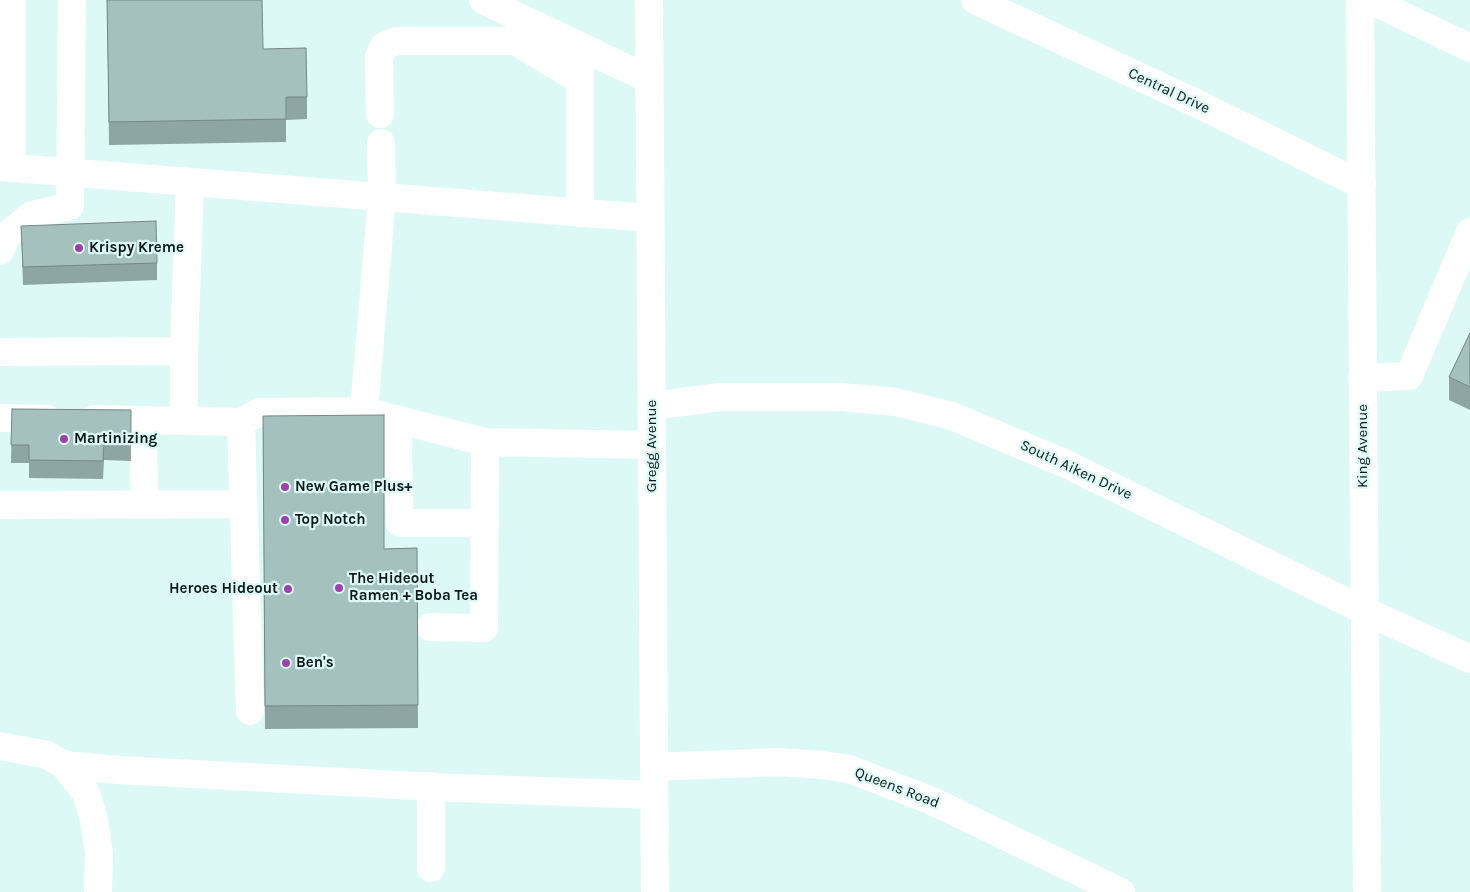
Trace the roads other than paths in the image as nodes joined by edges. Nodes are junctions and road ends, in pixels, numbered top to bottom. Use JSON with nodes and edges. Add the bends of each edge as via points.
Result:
{"nodes":[{"id":1,"x":12,"y":0,"type":"edge"},
{"id":2,"x":72,"y":0,"type":"edge"},
{"id":3,"x":483,"y":0,"type":"edge"},
{"id":4,"x":649,"y":0,"type":"edge"},
{"id":5,"x":975,"y":0,"type":"edge"},
{"id":6,"x":1360,"y":0,"type":"edge"},
{"id":7,"x":1370,"y":0,"type":"edge"},
{"id":8,"x":580,"y":47,"type":"junction"},
{"id":9,"x":1470,"y":48,"type":"edge"},
{"id":10,"x":649,"y":79,"type":"junction"},
{"id":11,"x":580,"y":80,"type":"junction"},
{"id":12,"x":380,"y":114,"type":"dead end"},
{"id":13,"x":381,"y":143,"type":"dead end"},
{"id":14,"x":6,"y":167,"type":"edge"},
{"id":15,"x":71,"y":172,"type":"junction"},
{"id":16,"x":190,"y":182,"type":"junction"},
{"id":17,"x":1362,"y":185,"type":"junction"},
{"id":18,"x":382,"y":197,"type":"junction"},
{"id":19,"x":580,"y":213,"type":"junction"},
{"id":20,"x":649,"y":218,"type":"junction"},
{"id":21,"x":1470,"y":232,"type":"edge"},
{"id":22,"x":0,"y":252,"type":"edge"},
{"id":23,"x":0,"y":352,"type":"edge"},
{"id":24,"x":184,"y":352,"type":"junction"},
{"id":25,"x":1362,"y":378,"type":"junction"},
{"id":26,"x":652,"y":406,"type":"junction"},
{"id":27,"x":364,"y":411,"type":"junction"},
{"id":28,"x":0,"y":418,"type":"edge"},
{"id":29,"x":142,"y":420,"type":"junction"},
{"id":30,"x":397,"y":420,"type":"junction"},
{"id":31,"x":184,"y":421,"type":"junction"},
{"id":32,"x":241,"y":422,"type":"junction"},
{"id":33,"x":485,"y":442,"type":"junction"},
{"id":34,"x":652,"y":445,"type":"junction"},
{"id":35,"x":145,"y":504,"type":"junction"},
{"id":36,"x":244,"y":504,"type":"junction"},
{"id":37,"x":0,"y":505,"type":"edge"},
{"id":38,"x":485,"y":523,"type":"junction"},
{"id":39,"x":1363,"y":610,"type":"junction"},
{"id":40,"x":430,"y":627,"type":"dead end"},
{"id":41,"x":1470,"y":659,"type":"edge"},
{"id":42,"x":250,"y":711,"type":"dead end"},
{"id":43,"x":0,"y":746,"type":"edge"},
{"id":44,"x":64,"y":765,"type":"junction"},
{"id":45,"x":654,"y":767,"type":"junction"},
{"id":46,"x":431,"y":786,"type":"junction"},
{"id":47,"x":654,"y":795,"type":"junction"},
{"id":48,"x":431,"y":868,"type":"dead end"},
{"id":49,"x":98,"y":892,"type":"edge"},
{"id":50,"x":655,"y":892,"type":"edge"},
{"id":51,"x":1121,"y":892,"type":"edge"},
{"id":52,"x":1368,"y":892,"type":"edge"}],
"edges":[{"from":1,"to":14,"type":"street"},
{"from":2,"to":15,"type":"street"},
{"from":3,"to":8,"type":"street"},
{"from":4,"to":10,"type":"street","name":"Gregg Avenue"},
{"from":5,"to":17,"type":"street","name":"Central Drive"},
{"from":6,"to":17,"type":"street","name":"King Avenue"},
{"from":7,"to":9,"type":"street"},
{"from":8,"to":10,"type":"street"},
{"from":8,"to":11,"type":"street"},
{"from":10,"to":20,"type":"street","name":"Gregg Avenue"},
{"from":11,"to":12,"type":"street","via":[[515,41],[396,41],[384,46],[379,57]]},
{"from":11,"to":19,"type":"street"},
{"from":13,"to":18,"type":"street"},
{"from":14,"to":15,"type":"street"},
{"from":15,"to":16,"type":"street"},
{"from":15,"to":22,"type":"street","via":[[70,206],[32,215],[7,235]]},
{"from":16,"to":18,"type":"street"},
{"from":16,"to":24,"type":"street"},
{"from":17,"to":25,"type":"street","name":"King Avenue"},
{"from":18,"to":19,"type":"street"},
{"from":18,"to":27,"type":"street"},
{"from":19,"to":20,"type":"street"},
{"from":20,"to":26,"type":"street","name":"Gregg Avenue"},
{"from":21,"to":25,"type":"street","via":[[1409,376]]},
{"from":23,"to":24,"type":"street"},
{"from":24,"to":31,"type":"street"},
{"from":25,"to":39,"type":"street","name":"King Avenue"},
{"from":26,"to":34,"type":"street","name":"Gregg Avenue"},
{"from":26,"to":39,"type":"street","name":"South Aiken Drive","via":[[720,397],[840,397],[896,402],[952,416],[1064,463]]},
{"from":27,"to":30,"type":"street"},
{"from":27,"to":32,"type":"street","via":[[259,412]]},
{"from":28,"to":29,"type":"street"},
{"from":29,"to":31,"type":"street"},
{"from":29,"to":35,"type":"street"},
{"from":30,"to":33,"type":"street"},
{"from":30,"to":38,"type":"street","via":[[400,523]]},
{"from":31,"to":32,"type":"street"},
{"from":32,"to":36,"type":"street"},
{"from":33,"to":34,"type":"street"},
{"from":33,"to":38,"type":"street"},
{"from":34,"to":45,"type":"street","name":"Gregg Avenue"},
{"from":35,"to":36,"type":"street"},
{"from":35,"to":37,"type":"street"},
{"from":36,"to":42,"type":"street"},
{"from":38,"to":40,"type":"street","via":[[484,628]]},
{"from":39,"to":41,"type":"street","name":"South Aiken Drive"},
{"from":39,"to":52,"type":"street","name":"King Avenue"},
{"from":43,"to":44,"type":"street","via":[[47,755]]},
{"from":44,"to":46,"type":"street"},
{"from":44,"to":49,"type":"street","via":[[86,793],[94,819],[99,854]]},
{"from":45,"to":47,"type":"street","name":"Gregg Avenue"},
{"from":45,"to":51,"type":"street","name":"Queens Road","via":[[779,762],[849,770],[930,800]]},
{"from":46,"to":47,"type":"street"},
{"from":46,"to":48,"type":"street"},
{"from":47,"to":50,"type":"street","name":"Gregg Avenue"}]}
